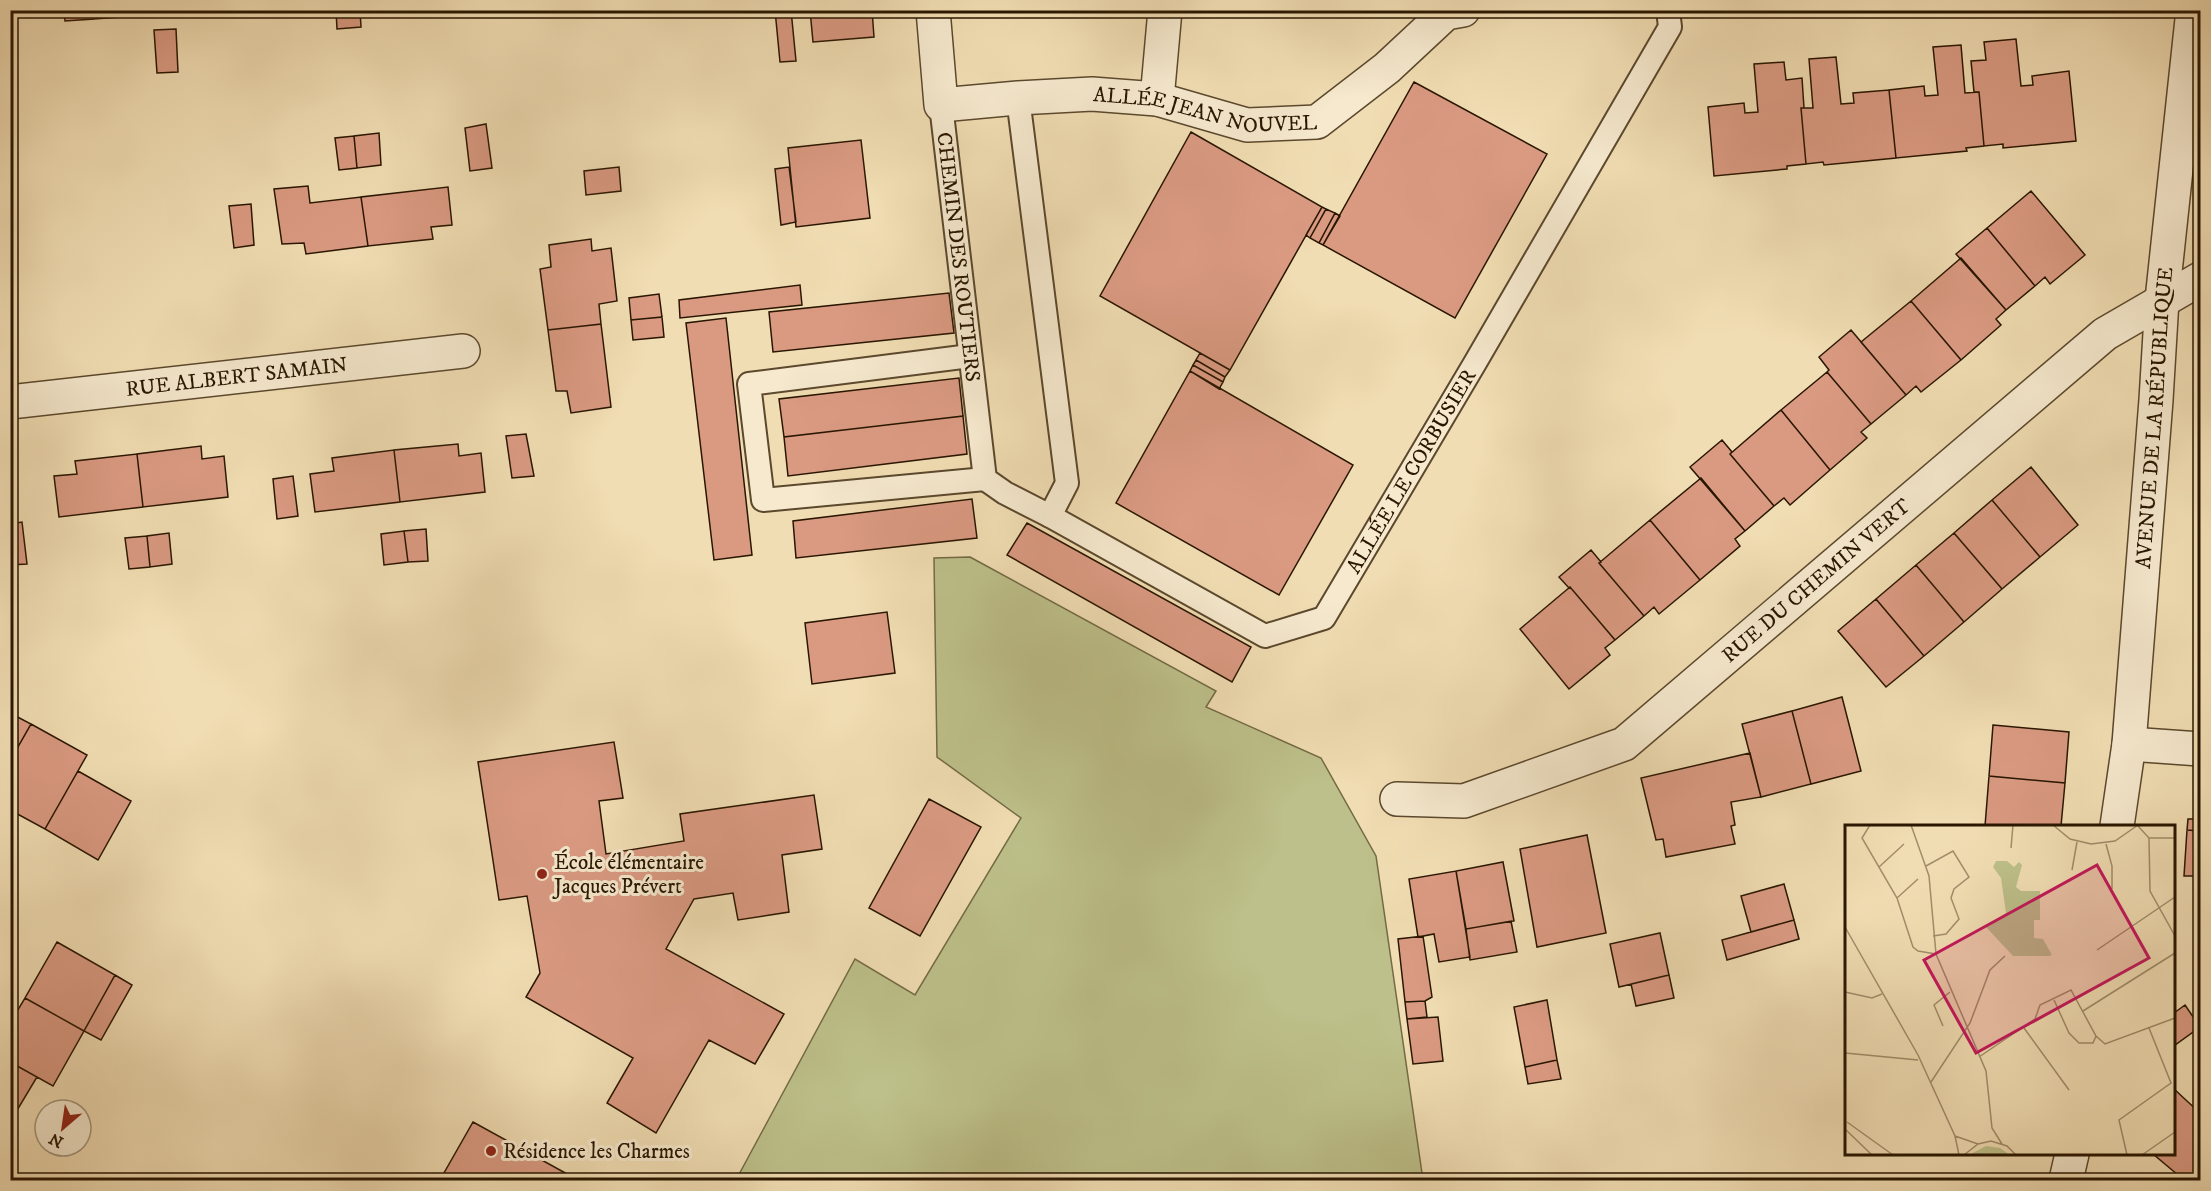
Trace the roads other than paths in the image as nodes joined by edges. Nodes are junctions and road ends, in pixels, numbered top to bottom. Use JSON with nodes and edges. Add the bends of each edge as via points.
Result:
{"nodes":[{"id":1,"x":933,"y":10,"type":"edge"},
{"id":2,"x":1165,"y":10,"type":"edge"},
{"id":3,"x":1463,"y":10,"type":"edge"},
{"id":4,"x":1668,"y":10,"type":"edge"},
{"id":5,"x":2193,"y":10,"type":"edge"},
{"id":6,"x":1018,"y":98,"type":"junction"},
{"id":7,"x":1157,"y":99,"type":"junction"},
{"id":8,"x":941,"y":105,"type":"junction"},
{"id":9,"x":2200,"y":279,"type":"edge"},
{"id":10,"x":2162,"y":300,"type":"junction"},
{"id":11,"x":463,"y":351,"type":"dead end"},
{"id":12,"x":970,"y":356,"type":"junction"},
{"id":13,"x":10,"y":402,"type":"edge"},
{"id":14,"x":985,"y":479,"type":"junction"},
{"id":15,"x":1050,"y":516,"type":"junction"},
{"id":16,"x":2129,"y":744,"type":"junction"},
{"id":17,"x":2200,"y":749,"type":"edge"},
{"id":18,"x":1397,"y":799,"type":"dead end"},
{"id":19,"x":2118,"y":825,"type":"edge"},
{"id":20,"x":2072,"y":1155,"type":"edge"},
{"id":21,"x":2066,"y":1180,"type":"edge"}],
"edges":[{"from":1,"to":8,"type":"street","name":"CHEMIN DES ROUTIERS"},
{"from":2,"to":7,"type":"street"},
{"from":3,"to":7,"type":"street","name":"ALLÉE JEAN NOUVEL","via":[[1446,13],[1387,68],[1317,122],[1247,125]]},
{"from":4,"to":15,"type":"lane","name":"ALLÉE LE CORBUSIER","via":[[1670,27],[1324,618],[1265,636]]},
{"from":5,"to":10,"type":"street","name":"AVENUE DE LA RÉPUBLIQUE"},
{"from":6,"to":7,"type":"street","name":"ALLÉE JEAN NOUVEL","via":[[1092,94]]},
{"from":6,"to":8,"type":"street","name":"ALLÉE JEAN NOUVEL"},
{"from":6,"to":15,"type":"lane","via":[[1067,483]]},
{"from":8,"to":12,"type":"lane","name":"CHEMIN DES ROUTIERS"},
{"from":9,"to":10,"type":"street","name":"RUE DU CHEMIN VERT"},
{"from":10,"to":16,"type":"street","name":"AVENUE DE LA RÉPUBLIQUE"},
{"from":10,"to":18,"type":"street","name":"RUE DU CHEMIN VERT","via":[[2105,334],[1624,744],[1464,801]]},
{"from":11,"to":13,"type":"street","name":"RUE ALBERT SAMAIN"},
{"from":12,"to":14,"type":"lane","name":"CHEMIN DES ROUTIERS"},
{"from":12,"to":14,"type":"lane","via":[[749,384],[760,477],[763,500]]},
{"from":14,"to":15,"type":"lane","name":"ALLÉE LE CORBUSIER"},
{"from":16,"to":17,"type":"street"},
{"from":16,"to":19,"type":"street","name":"AVENUE DE LA RÉPUBLIQUE"},
{"from":20,"to":21,"type":"street"}]}
